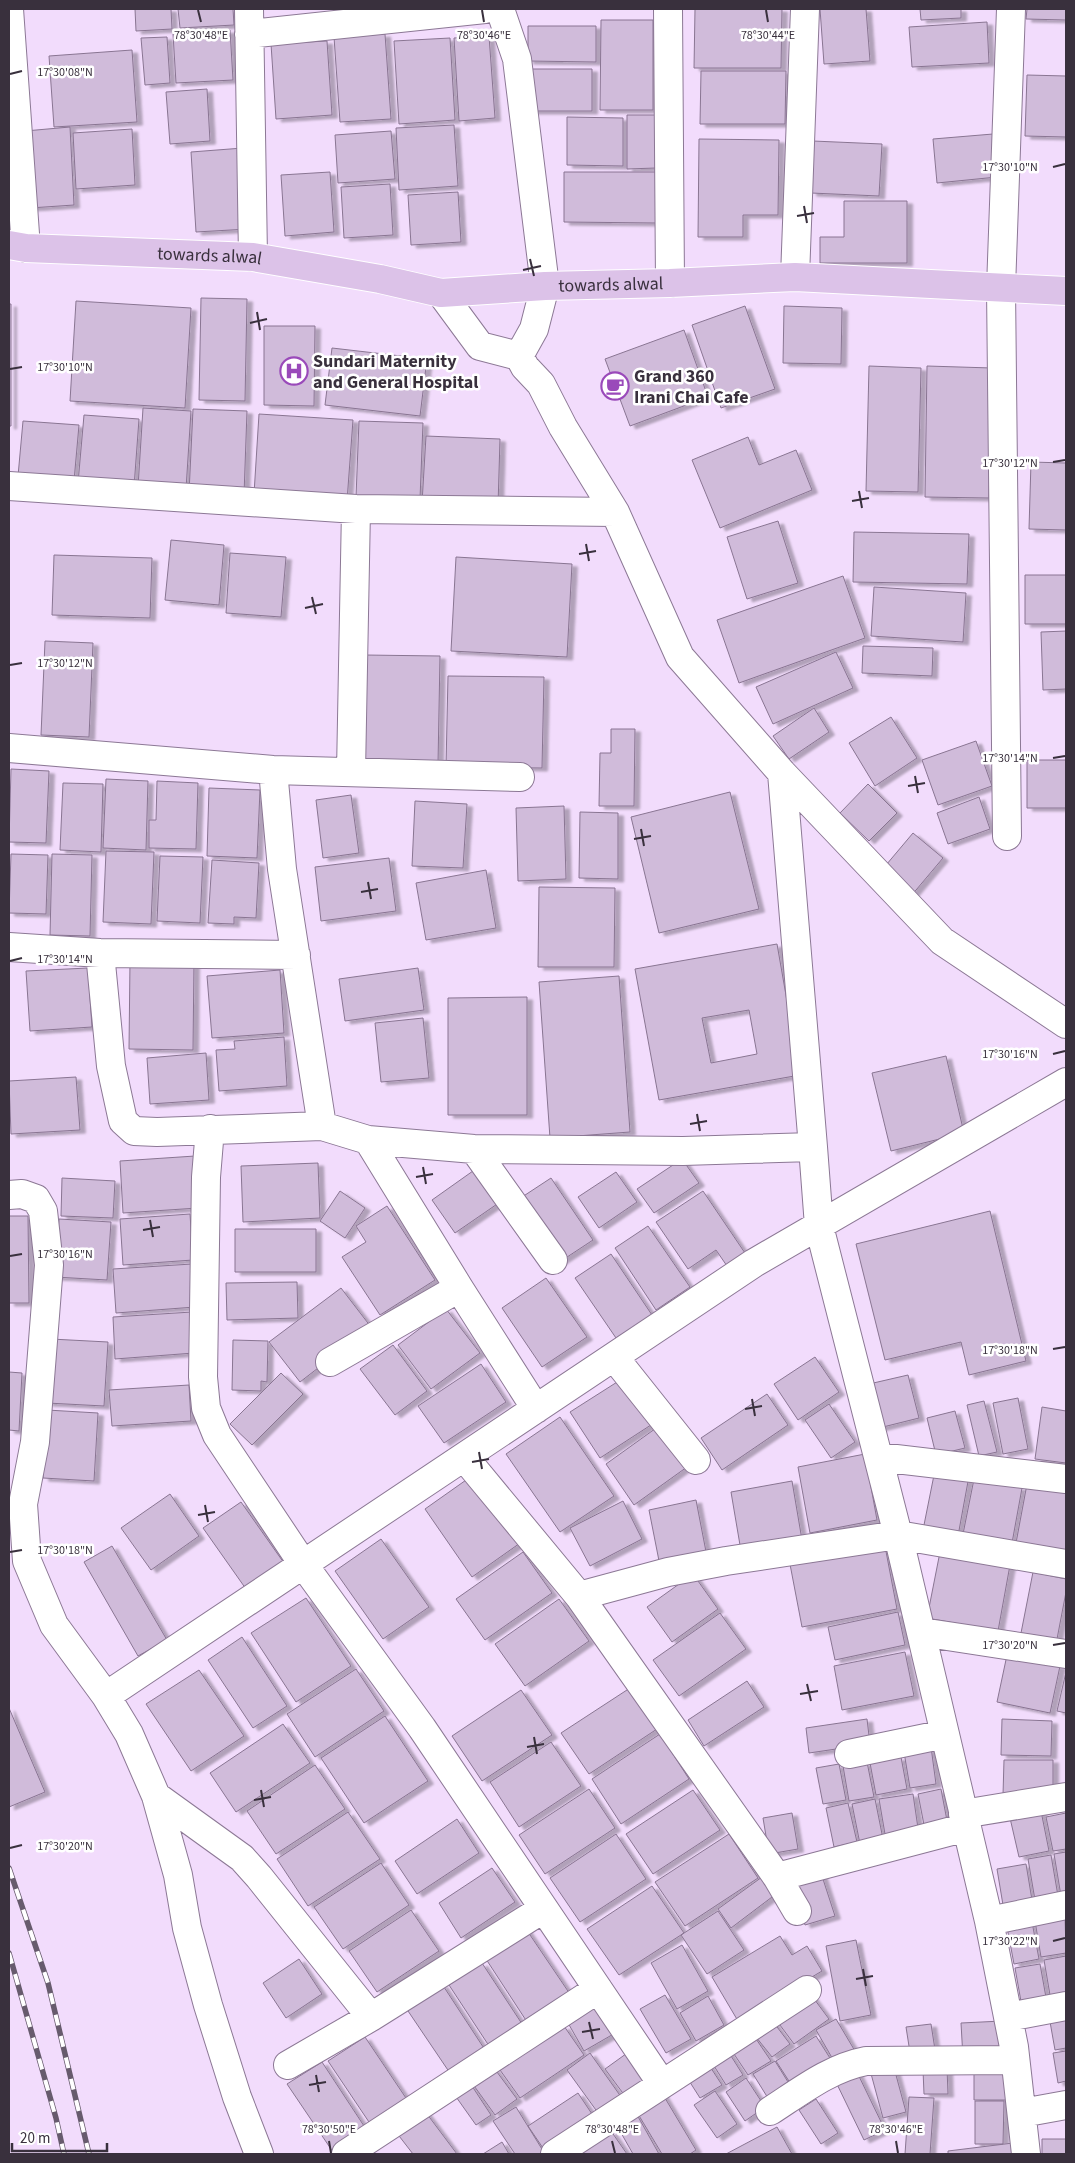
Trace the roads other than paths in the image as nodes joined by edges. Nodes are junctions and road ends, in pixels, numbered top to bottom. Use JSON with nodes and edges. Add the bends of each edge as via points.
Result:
{"nodes":[{"id":1,"x":9,"y":9,"type":"edge"},
{"id":2,"x":485,"y":9,"type":"edge"},
{"id":3,"x":500,"y":9,"type":"edge"},
{"id":4,"x":668,"y":9,"type":"edge"},
{"id":5,"x":805,"y":9,"type":"edge"},
{"id":6,"x":1011,"y":9,"type":"edge"},
{"id":7,"x":249,"y":21,"type":"edge"},
{"id":8,"x":17,"y":247,"type":"edge"},
{"id":9,"x":253,"y":257,"type":"junction"},
{"id":10,"x":795,"y":277,"type":"junction"},
{"id":11,"x":670,"y":283,"type":"junction"},
{"id":12,"x":545,"y":286,"type":"junction"},
{"id":13,"x":1001,"y":288,"type":"junction"},
{"id":14,"x":1066,"y":291,"type":"edge"},
{"id":15,"x":441,"y":293,"type":"junction"},
{"id":16,"x":519,"y":356,"type":"junction"},
{"id":17,"x":9,"y":486,"type":"edge"},
{"id":18,"x":356,"y":509,"type":"junction"},
{"id":19,"x":615,"y":512,"type":"junction"},
{"id":20,"x":9,"y":748,"type":"edge"},
{"id":21,"x":273,"y":770,"type":"junction"},
{"id":22,"x":350,"y":772,"type":"junction"},
{"id":23,"x":782,"y":773,"type":"junction"},
{"id":24,"x":520,"y":778,"type":"dead end"},
{"id":25,"x":1007,"y":836,"type":"dead end"},
{"id":26,"x":9,"y":947,"type":"edge"},
{"id":27,"x":100,"y":953,"type":"junction"},
{"id":28,"x":296,"y":955,"type":"junction"},
{"id":29,"x":1066,"y":1024,"type":"edge"},
{"id":30,"x":1066,"y":1082,"type":"edge"},
{"id":31,"x":322,"y":1126,"type":"junction"},
{"id":32,"x":210,"y":1130,"type":"junction"},
{"id":33,"x":368,"y":1140,"type":"junction"},
{"id":34,"x":813,"y":1147,"type":"junction"},
{"id":35,"x":474,"y":1149,"type":"junction"},
{"id":36,"x":9,"y":1195,"type":"edge"},
{"id":37,"x":819,"y":1226,"type":"junction"},
{"id":38,"x":553,"y":1260,"type":"dead end"},
{"id":39,"x":459,"y":1288,"type":"junction"},
{"id":40,"x":614,"y":1357,"type":"junction"},
{"id":41,"x":330,"y":1362,"type":"dead end"},
{"id":42,"x":536,"y":1409,"type":"junction"},
{"id":43,"x":464,"y":1457,"type":"junction"},
{"id":44,"x":879,"y":1457,"type":"junction"},
{"id":45,"x":696,"y":1460,"type":"dead end"},
{"id":46,"x":1066,"y":1479,"type":"edge"},
{"id":47,"x":898,"y":1535,"type":"junction"},
{"id":48,"x":303,"y":1564,"type":"junction"},
{"id":49,"x":1066,"y":1564,"type":"edge"},
{"id":50,"x":579,"y":1596,"type":"junction"},
{"id":51,"x":921,"y":1632,"type":"junction"},
{"id":52,"x":1066,"y":1654,"type":"edge"},
{"id":53,"x":106,"y":1696,"type":"junction"},
{"id":54,"x":945,"y":1734,"type":"junction"},
{"id":55,"x":849,"y":1754,"type":"dead end"},
{"id":56,"x":156,"y":1796,"type":"junction"},
{"id":57,"x":1066,"y":1797,"type":"edge"},
{"id":58,"x":965,"y":1821,"type":"junction"},
{"id":59,"x":777,"y":1877,"type":"junction"},
{"id":60,"x":1066,"y":1906,"type":"edge"},
{"id":61,"x":544,"y":1909,"type":"junction"},
{"id":62,"x":797,"y":1911,"type":"dead end"},
{"id":63,"x":988,"y":1921,"type":"junction"},
{"id":64,"x":598,"y":1990,"type":"junction"},
{"id":65,"x":807,"y":1990,"type":"dead end"},
{"id":66,"x":1066,"y":2006,"type":"edge"},
{"id":67,"x":370,"y":2017,"type":"junction"},
{"id":68,"x":1008,"y":2017,"type":"junction"},
{"id":69,"x":1015,"y":2060,"type":"junction"},
{"id":70,"x":288,"y":2065,"type":"dead end"},
{"id":71,"x":662,"y":2084,"type":"junction"},
{"id":72,"x":1066,"y":2104,"type":"edge"},
{"id":73,"x":770,"y":2111,"type":"dead end"},
{"id":74,"x":1022,"y":2113,"type":"junction"},
{"id":75,"x":259,"y":2154,"type":"edge"},
{"id":76,"x":346,"y":2154,"type":"edge"},
{"id":77,"x":555,"y":2154,"type":"edge"},
{"id":78,"x":1026,"y":2154,"type":"edge"}],
"edges":[{"from":1,"to":8,"type":"street"},
{"from":2,"to":7,"type":"street"},
{"from":3,"to":12,"type":"street","via":[[517,59]]},
{"from":4,"to":11,"type":"street"},
{"from":5,"to":10,"type":"street"},
{"from":6,"to":13,"type":"street"},
{"from":7,"to":9,"type":"street"},
{"from":8,"to":9,"type":"main road","name":"towards alwal"},
{"from":9,"to":15,"type":"main road","name":"towards alwal"},
{"from":10,"to":11,"type":"main road","name":"towards alwal"},
{"from":10,"to":13,"type":"main road","name":"towards alwal"},
{"from":11,"to":12,"type":"main road","name":"towards alwal"},
{"from":12,"to":15,"type":"main road","name":"towards alwal"},
{"from":12,"to":16,"type":"street","via":[[534,329]]},
{"from":13,"to":14,"type":"main road","name":"towards alwal"},
{"from":13,"to":25,"type":"street"},
{"from":15,"to":16,"type":"street","via":[[480,346]]},
{"from":16,"to":19,"type":"street","via":[[541,384]]},
{"from":17,"to":18,"type":"street"},
{"from":18,"to":19,"type":"street"},
{"from":18,"to":22,"type":"street"},
{"from":19,"to":23,"type":"street","via":[[680,658]]},
{"from":20,"to":21,"type":"street"},
{"from":21,"to":22,"type":"street"},
{"from":21,"to":28,"type":"street","via":[[282,868]]},
{"from":22,"to":24,"type":"street"},
{"from":23,"to":29,"type":"street","via":[[942,941]]},
{"from":23,"to":34,"type":"street"},
{"from":26,"to":27,"type":"street"},
{"from":27,"to":28,"type":"street"},
{"from":27,"to":32,"type":"street","via":[[111,1066],[123,1121],[134,1131]]},
{"from":28,"to":31,"type":"street"},
{"from":30,"to":37,"type":"street"},
{"from":31,"to":32,"type":"street"},
{"from":31,"to":33,"type":"street"},
{"from":32,"to":48,"type":"street","via":[[206,1178],[203,1357],[206,1408],[216,1435]]},
{"from":33,"to":35,"type":"street"},
{"from":33,"to":39,"type":"street"},
{"from":34,"to":35,"type":"street","via":[[683,1151]]},
{"from":34,"to":37,"type":"street"},
{"from":35,"to":38,"type":"street"},
{"from":36,"to":53,"type":"street","via":[[22,1194],[36,1199],[43,1211],[49,1265],[35,1442],[23,1504],[26,1561],[54,1625]]},
{"from":37,"to":40,"type":"street","via":[[754,1263]]},
{"from":37,"to":44,"type":"street"},
{"from":39,"to":41,"type":"street"},
{"from":39,"to":42,"type":"street"},
{"from":40,"to":42,"type":"street"},
{"from":40,"to":45,"type":"street"},
{"from":42,"to":43,"type":"street"},
{"from":43,"to":48,"type":"street"},
{"from":43,"to":50,"type":"street"},
{"from":44,"to":46,"type":"street"},
{"from":44,"to":47,"type":"street"},
{"from":47,"to":49,"type":"street"},
{"from":47,"to":50,"type":"street","via":[[668,1572]]},
{"from":47,"to":51,"type":"street"},
{"from":48,"to":53,"type":"street"},
{"from":48,"to":61,"type":"street","via":[[422,1728]]},
{"from":50,"to":59,"type":"street"},
{"from":51,"to":52,"type":"street"},
{"from":51,"to":54,"type":"street"},
{"from":53,"to":56,"type":"street","via":[[129,1734]]},
{"from":54,"to":55,"type":"street"},
{"from":54,"to":58,"type":"street"},
{"from":56,"to":67,"type":"street","via":[[242,1858]]},
{"from":56,"to":75,"type":"street","via":[[208,2005]]},
{"from":57,"to":58,"type":"street"},
{"from":58,"to":59,"type":"street"},
{"from":58,"to":63,"type":"street"},
{"from":59,"to":62,"type":"street"},
{"from":60,"to":63,"type":"street"},
{"from":61,"to":64,"type":"street"},
{"from":61,"to":67,"type":"street"},
{"from":63,"to":68,"type":"street"},
{"from":64,"to":71,"type":"street"},
{"from":64,"to":76,"type":"street"},
{"from":65,"to":71,"type":"street"},
{"from":66,"to":68,"type":"street"},
{"from":67,"to":70,"type":"street"},
{"from":68,"to":69,"type":"street"},
{"from":69,"to":73,"type":"street","via":[[866,2061],[833,2071]]},
{"from":69,"to":74,"type":"street"},
{"from":71,"to":77,"type":"street"},
{"from":72,"to":74,"type":"street"},
{"from":74,"to":78,"type":"street"}]}
